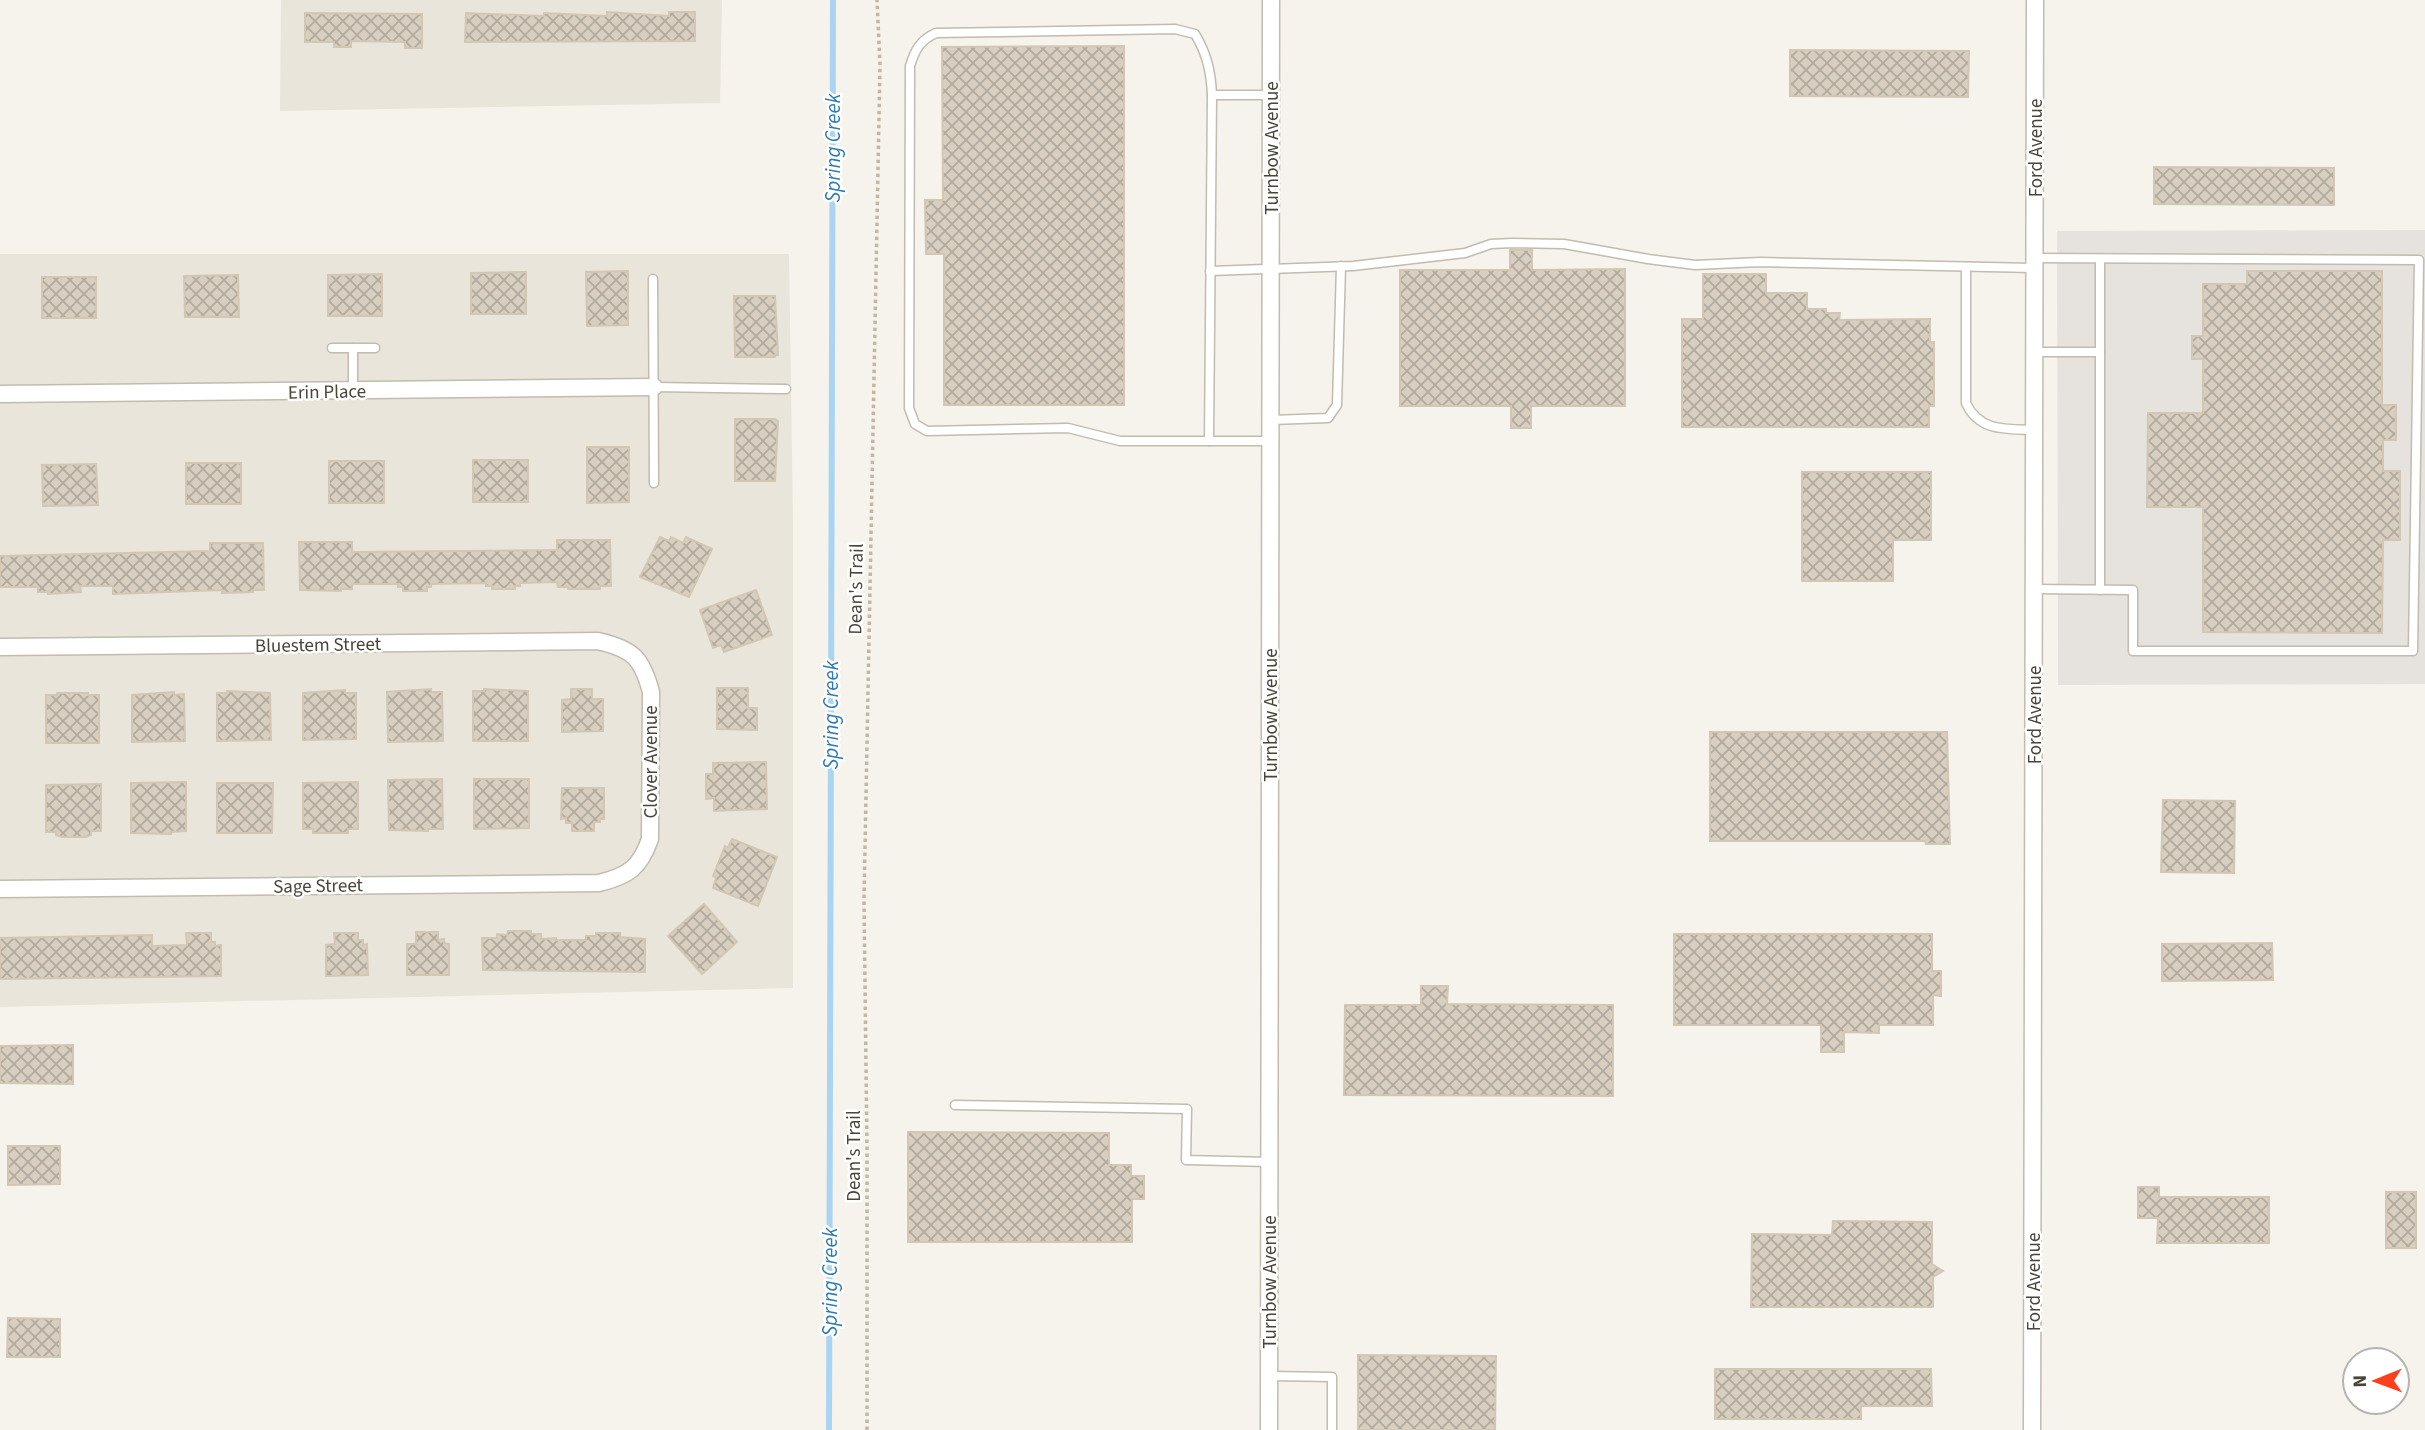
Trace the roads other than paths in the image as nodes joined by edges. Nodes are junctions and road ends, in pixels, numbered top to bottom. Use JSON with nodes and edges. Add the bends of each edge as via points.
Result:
{"nodes":[{"id":1,"x":1271,"y":0,"type":"edge"},
{"id":2,"x":2035,"y":0,"type":"edge"},
{"id":3,"x":1212,"y":95,"type":"junction"},
{"id":4,"x":1271,"y":95,"type":"junction"},
{"id":5,"x":2100,"y":258,"type":"junction"},
{"id":6,"x":2035,"y":263,"type":"junction"},
{"id":7,"x":1341,"y":267,"type":"junction"},
{"id":8,"x":1966,"y":267,"type":"junction"},
{"id":9,"x":1271,"y":270,"type":"junction"},
{"id":10,"x":1210,"y":271,"type":"junction"},
{"id":11,"x":653,"y":279,"type":"dead end"},
{"id":12,"x":332,"y":348,"type":"dead end"},
{"id":13,"x":353,"y":348,"type":"junction"},
{"id":14,"x":375,"y":348,"type":"dead end"},
{"id":15,"x":2035,"y":352,"type":"junction"},
{"id":16,"x":2100,"y":352,"type":"junction"},
{"id":17,"x":654,"y":387,"type":"junction"},
{"id":18,"x":786,"y":389,"type":"dead end"},
{"id":19,"x":353,"y":391,"type":"junction"},
{"id":20,"x":0,"y":394,"type":"edge"},
{"id":21,"x":1271,"y":420,"type":"junction"},
{"id":22,"x":2035,"y":430,"type":"junction"},
{"id":23,"x":1209,"y":441,"type":"junction"},
{"id":24,"x":1270,"y":441,"type":"junction"},
{"id":25,"x":654,"y":482,"type":"dead end"},
{"id":26,"x":2034,"y":590,"type":"junction"},
{"id":27,"x":2100,"y":590,"type":"junction"},
{"id":28,"x":0,"y":648,"type":"edge"},
{"id":29,"x":632,"y":654,"type":"joint"},
{"id":30,"x":633,"y":869,"type":"joint"},
{"id":31,"x":0,"y":888,"type":"edge"},
{"id":32,"x":955,"y":1105,"type":"dead end"},
{"id":33,"x":1270,"y":1162,"type":"junction"},
{"id":34,"x":1269,"y":1376,"type":"junction"},
{"id":35,"x":1269,"y":1430,"type":"edge"},
{"id":36,"x":1332,"y":1430,"type":"edge"},
{"id":37,"x":2032,"y":1430,"type":"edge"}],
"edges":[{"from":1,"to":4,"type":"street","name":"Turnbow Avenue"},
{"from":2,"to":6,"type":"street","name":"Ford Avenue"},
{"from":3,"to":4,"type":"lane"},
{"from":3,"to":10,"type":"lane"},
{"from":3,"to":23,"type":"lane","via":[[1205,50],[1195,34],[1175,29],[936,33],[924,39],[910,66],[909,408],[915,424],[927,431],[1068,428],[1121,440]]},
{"from":4,"to":9,"type":"street","name":"Turnbow Avenue"},
{"from":5,"to":6,"type":"lane"},
{"from":5,"to":16,"type":"lane"},
{"from":5,"to":27,"type":"lane","via":[[2418,260],[2413,651],[2133,651],[2133,590]]},
{"from":6,"to":8,"type":"lane"},
{"from":6,"to":15,"type":"street","name":"Ford Avenue"},
{"from":7,"to":8,"type":"lane","via":[[1513,243],[1564,244],[1695,265]]},
{"from":7,"to":9,"type":"lane"},
{"from":7,"to":21,"type":"lane","via":[[1337,405],[1328,418]]},
{"from":8,"to":22,"type":"lane","via":[[1966,403],[1971,415],[1996,429]]},
{"from":9,"to":10,"type":"lane"},
{"from":9,"to":21,"type":"street","name":"Turnbow Avenue"},
{"from":10,"to":23,"type":"lane"},
{"from":11,"to":17,"type":"lane"},
{"from":12,"to":13,"type":"lane"},
{"from":13,"to":14,"type":"lane"},
{"from":13,"to":19,"type":"lane"},
{"from":15,"to":16,"type":"lane"},
{"from":15,"to":22,"type":"street","name":"Ford Avenue"},
{"from":16,"to":27,"type":"lane"},
{"from":17,"to":18,"type":"lane"},
{"from":17,"to":19,"type":"street","name":"Erin Place"},
{"from":17,"to":25,"type":"lane"},
{"from":19,"to":20,"type":"street","name":"Erin Place"},
{"from":21,"to":24,"type":"street","name":"Turnbow Avenue"},
{"from":22,"to":26,"type":"street","name":"Ford Avenue"},
{"from":23,"to":24,"type":"lane"},
{"from":24,"to":33,"type":"street","name":"Turnbow Avenue"},
{"from":26,"to":27,"type":"lane"},
{"from":26,"to":37,"type":"street","name":"Ford Avenue"},
{"from":28,"to":29,"type":"street","name":"Bluestem Street","via":[[598,641]]},
{"from":29,"to":30,"type":"street","name":"Clover Avenue","via":[[645,669],[651,692],[650,839],[645,856]]},
{"from":30,"to":31,"type":"street","name":"Sage Street","via":[[599,883]]},
{"from":32,"to":33,"type":"lane","via":[[1187,1109],[1186,1160]]},
{"from":33,"to":34,"type":"street","name":"Turnbow Avenue"},
{"from":34,"to":35,"type":"street","name":"Turnbow Avenue"},
{"from":34,"to":36,"type":"lane","via":[[1332,1377]]}]}
